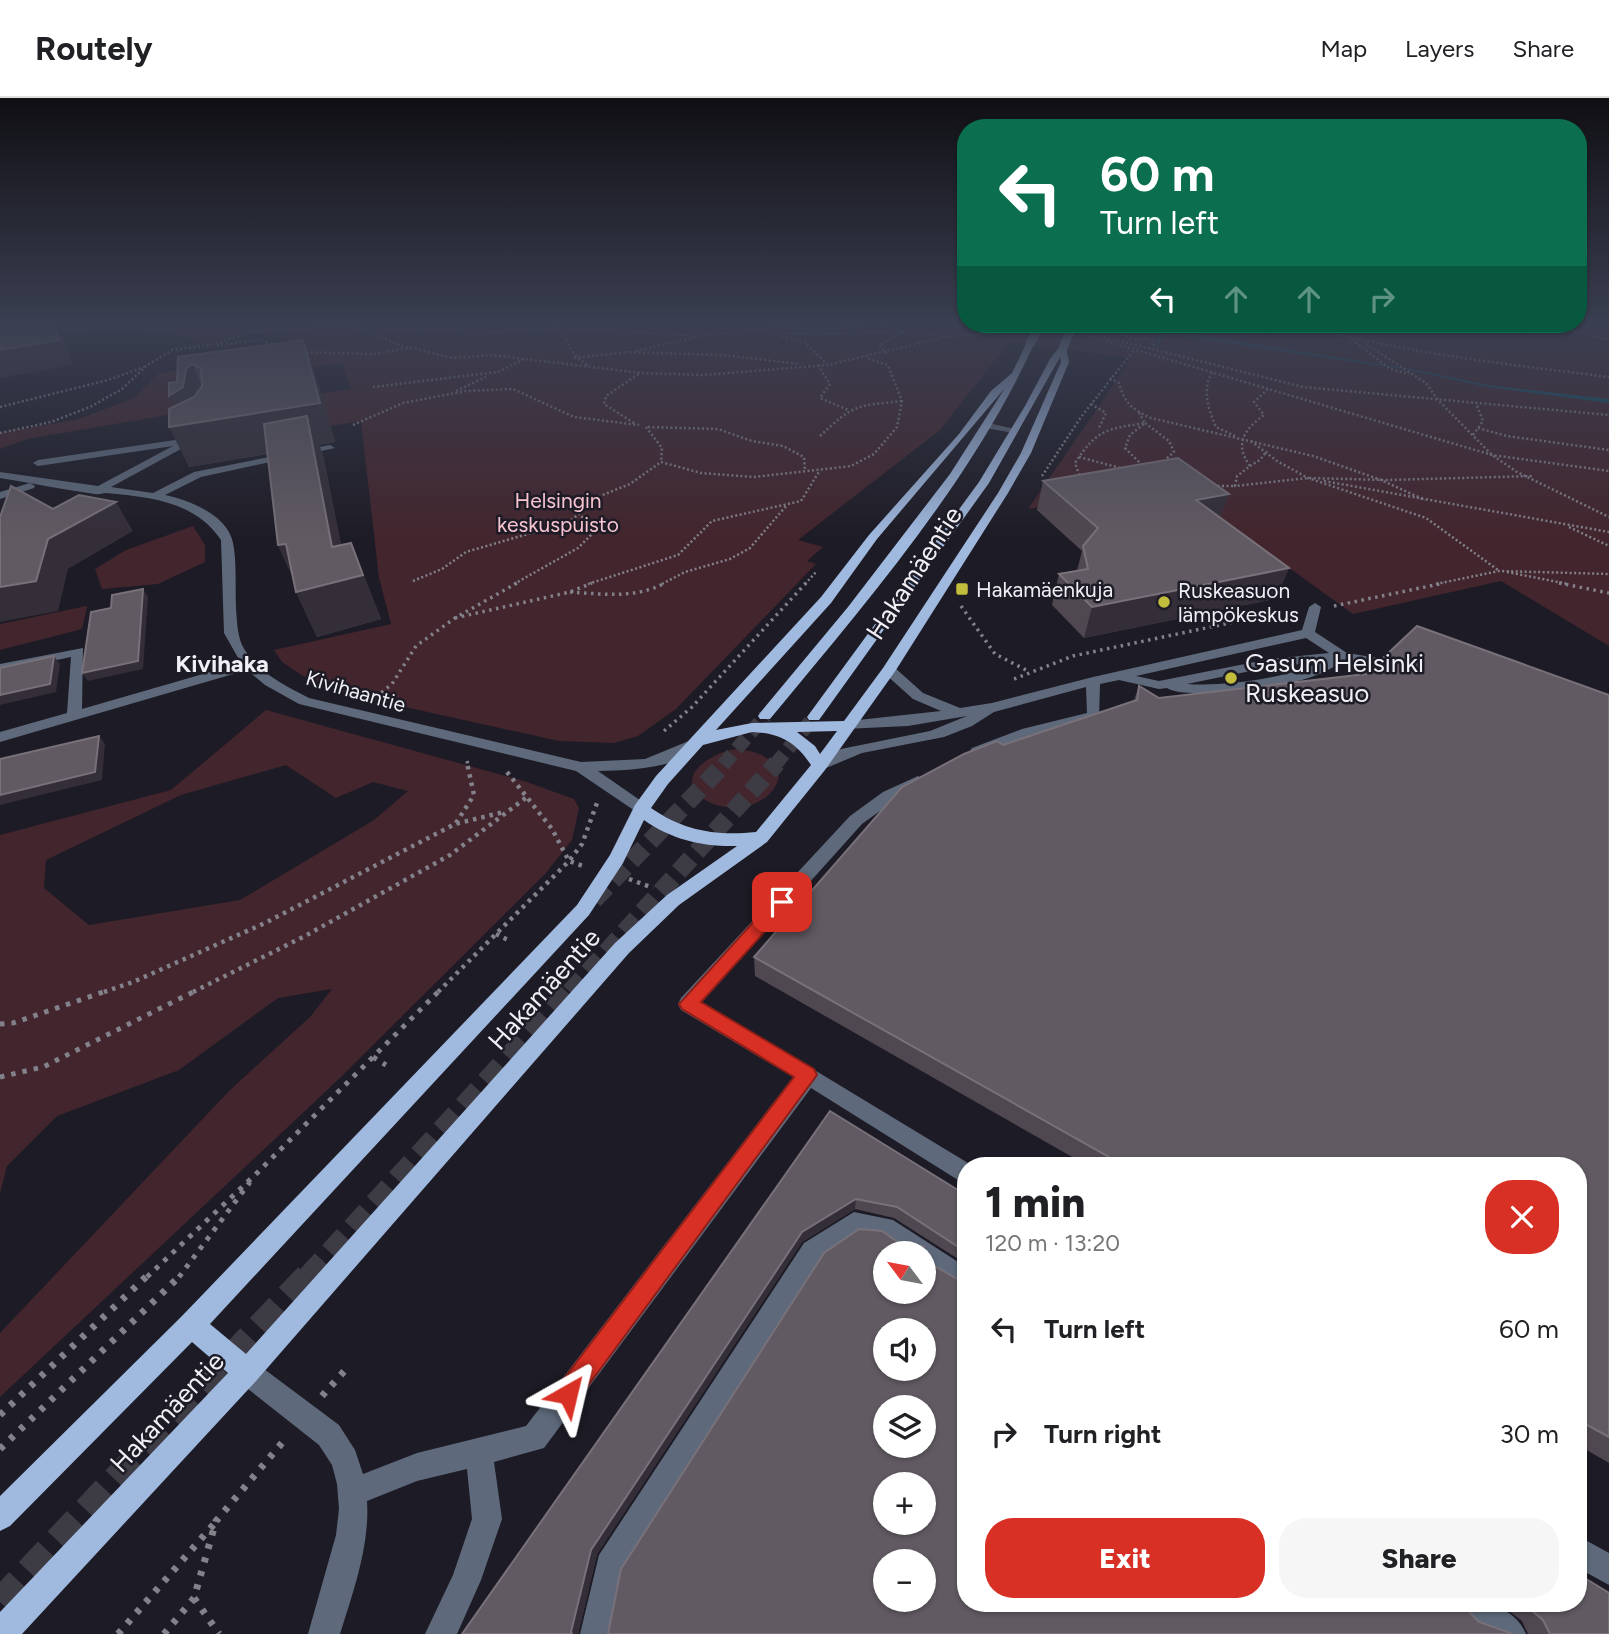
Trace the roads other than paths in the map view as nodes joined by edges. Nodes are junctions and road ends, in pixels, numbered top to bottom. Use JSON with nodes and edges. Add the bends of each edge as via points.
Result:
{"nodes":[{"id":1,"x":991,"y":397,"type":"edge"},
{"id":2,"x":1004,"y":397,"type":"edge"},
{"id":3,"x":1035,"y":397,"type":"edge"},
{"id":4,"x":1050,"y":397,"type":"edge"},
{"id":5,"x":988,"y":426,"type":"junction"},
{"id":6,"x":1014,"y":430,"type":"junction"},
{"id":7,"x":208,"y":431,"type":"edge"},
{"id":8,"x":192,"y":441,"type":"junction"},
{"id":9,"x":330,"y":448,"type":"dead end"},
{"id":10,"x":38,"y":463,"type":"dead end"},
{"id":11,"x":0,"y":475,"type":"edge"},
{"id":12,"x":43,"y":481,"type":"junction"},
{"id":13,"x":94,"y":491,"type":"junction"},
{"id":14,"x":0,"y":496,"type":"edge"},
{"id":15,"x":155,"y":496,"type":"junction"},
{"id":16,"x":1315,"y":607,"type":"road end"},
{"id":17,"x":1308,"y":634,"type":"junction"},
{"id":18,"x":1343,"y":656,"type":"junction"},
{"id":19,"x":1373,"y":661,"type":"dead end"},
{"id":20,"x":250,"y":665,"type":"junction"},
{"id":21,"x":0,"y":668,"type":"edge"},
{"id":22,"x":889,"y":670,"type":"junction"},
{"id":23,"x":1118,"y":675,"type":"junction"},
{"id":24,"x":1093,"y":681,"type":"junction"},
{"id":25,"x":992,"y":708,"type":"junction"},
{"id":26,"x":960,"y":711,"type":"junction"},
{"id":27,"x":74,"y":716,"type":"junction"},
{"id":28,"x":814,"y":716,"type":"tunnel mouth"},
{"id":29,"x":769,"y":722,"type":"junction"},
{"id":30,"x":849,"y":726,"type":"junction"},
{"id":31,"x":0,"y":737,"type":"edge"},
{"id":32,"x":696,"y":743,"type":"junction"},
{"id":33,"x":957,"y":762,"type":"edge"},
{"id":34,"x":820,"y":766,"type":"junction"},
{"id":35,"x":581,"y":767,"type":"junction"},
{"id":36,"x":934,"y":773,"type":"edge"},
{"id":37,"x":641,"y":809,"type":"junction"},
{"id":38,"x":761,"y":838,"type":"junction"},
{"id":39,"x":808,"y":1075,"type":"junction"},
{"id":40,"x":957,"y":1168,"type":"edge"},
{"id":41,"x":905,"y":1241,"type":"edge"},
{"id":42,"x":936,"y":1261,"type":"edge"},
{"id":43,"x":957,"y":1275,"type":"edge"},
{"id":44,"x":191,"y":1325,"type":"junction"},
{"id":45,"x":247,"y":1372,"type":"junction"},
{"id":46,"x":479,"y":1453,"type":"junction"},
{"id":47,"x":352,"y":1492,"type":"junction"},
{"id":48,"x":0,"y":1516,"type":"edge"},
{"id":49,"x":1587,"y":1557,"type":"edge"},
{"id":50,"x":1609,"y":1570,"type":"edge"},
{"id":51,"x":1476,"y":1612,"type":"edge"},
{"id":52,"x":1,"y":1634,"type":"edge"},
{"id":53,"x":324,"y":1634,"type":"edge"},
{"id":54,"x":441,"y":1634,"type":"edge"},
{"id":55,"x":596,"y":1634,"type":"edge"},
{"id":56,"x":1510,"y":1634,"type":"edge"}],
"edges":[{"from":1,"to":32,"type":"main road","name":"Hakamäentie","via":[[826,600]]},
{"from":2,"to":5,"type":"main road","name":"Hakamäentie"},
{"from":3,"to":6,"type":"main road","name":"Hakamäentie"},
{"from":4,"to":22,"type":"main road","name":"Hakamäentie","via":[[1003,493]]},
{"from":5,"to":6,"type":"street"},
{"from":5,"to":29,"type":"main road","name":"Hakamäentie"},
{"from":6,"to":28,"type":"main road","name":"Hakamäentie","via":[[984,483]]},
{"from":7,"to":8,"type":"street"},
{"from":8,"to":10,"type":"street"},
{"from":8,"to":13,"type":"street"},
{"from":9,"to":15,"type":"street","via":[[198,474]]},
{"from":11,"to":12,"type":"street","name":"Kivihaantie"},
{"from":12,"to":13,"type":"street","name":"Kivihaantie"},
{"from":12,"to":14,"type":"street"},
{"from":13,"to":15,"type":"street","name":"Kivihaantie"},
{"from":15,"to":20,"type":"street","name":"Kivihaantie","via":[[196,509],[221,528],[227,540],[231,633],[235,647]]},
{"from":16,"to":17,"type":"street"},
{"from":17,"to":18,"type":"street"},
{"from":17,"to":23,"type":"street"},
{"from":18,"to":19,"type":"street"},
{"from":18,"to":23,"type":"street","via":[[1308,674],[1211,690],[1158,685]]},
{"from":20,"to":27,"type":"street"},
{"from":20,"to":35,"type":"street","name":"Kivihaantie","via":[[271,685],[304,701]]},
{"from":21,"to":27,"type":"street","via":[[78,652]]},
{"from":22,"to":26,"type":"street","via":[[921,699]]},
{"from":22,"to":30,"type":"main road","name":"Hakamäentie"},
{"from":23,"to":24,"type":"street"},
{"from":24,"to":25,"type":"street"},
{"from":24,"to":33,"type":"street","via":[[1094,716],[1027,732]]},
{"from":25,"to":26,"type":"street"},
{"from":25,"to":34,"type":"street","via":[[945,732],[859,747]]},
{"from":26,"to":30,"type":"street"},
{"from":27,"to":31,"type":"street"},
{"from":29,"to":30,"type":"main road"},
{"from":29,"to":32,"type":"main road"},
{"from":29,"to":34,"type":"main road","via":[[804,743]]},
{"from":30,"to":34,"type":"main road","name":"Hakamäentie"},
{"from":32,"to":35,"type":"street","name":"Kivihaantie","via":[[645,764]]},
{"from":32,"to":37,"type":"main road","name":"Hakamäentie"},
{"from":34,"to":38,"type":"main road","name":"Hakamäentie"},
{"from":35,"to":37,"type":"street","name":"Kivihaantie"},
{"from":36,"to":39,"type":"street","via":[[889,796],[856,820],[688,1004]]},
{"from":37,"to":38,"type":"main road","via":[[692,838]]},
{"from":37,"to":44,"type":"main road","name":"Hakamäentie","via":[[583,910]]},
{"from":38,"to":45,"type":"main road","name":"Hakamäentie","via":[[673,900],[622,948]]},
{"from":39,"to":40,"type":"street"},
{"from":39,"to":46,"type":"street","via":[[534,1438]]},
{"from":41,"to":55,"type":"street","via":[[885,1228],[854,1224],[813,1252],[610,1566]]},
{"from":42,"to":43,"type":"street"},
{"from":44,"to":45,"type":"main road"},
{"from":44,"to":48,"type":"main road","name":"Hakamäentie"},
{"from":45,"to":47,"type":"street","via":[[332,1437],[345,1462]]},
{"from":45,"to":52,"type":"main road","name":"Hakamäentie"},
{"from":46,"to":47,"type":"street","via":[[417,1467]]},
{"from":46,"to":54,"type":"street","via":[[487,1519]]},
{"from":47,"to":53,"type":"street","via":[[352,1528]]},
{"from":49,"to":50,"type":"street"},
{"from":51,"to":56,"type":"street"}]}
